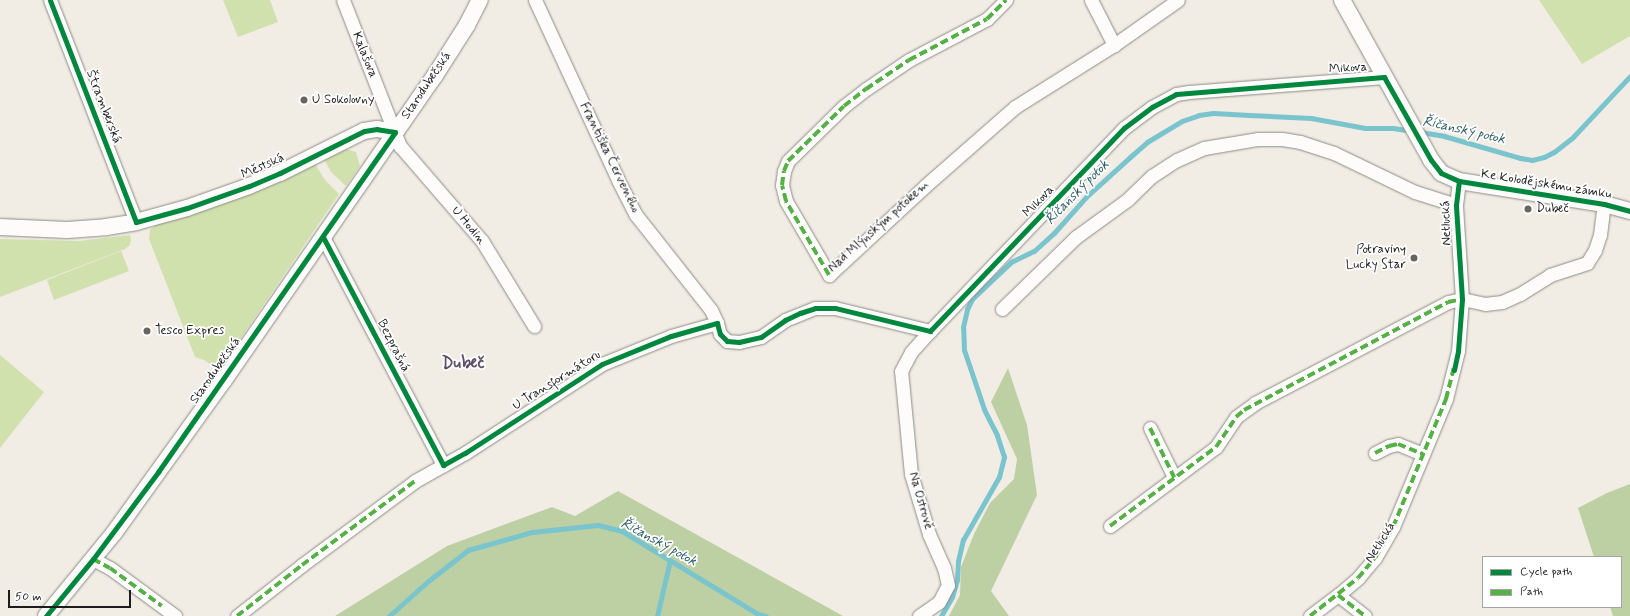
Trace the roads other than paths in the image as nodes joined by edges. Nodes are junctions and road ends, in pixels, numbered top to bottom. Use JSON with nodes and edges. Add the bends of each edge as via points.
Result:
{"nodes":[{"id":1,"x":50,"y":0,"type":"edge"},
{"id":2,"x":343,"y":0,"type":"edge"},
{"id":3,"x":480,"y":0,"type":"edge"},
{"id":4,"x":535,"y":0,"type":"edge"},
{"id":5,"x":1006,"y":0,"type":"edge"},
{"id":6,"x":1091,"y":0,"type":"edge"},
{"id":7,"x":1178,"y":0,"type":"edge"},
{"id":8,"x":1342,"y":0,"type":"edge"},
{"id":9,"x":1114,"y":45,"type":"junction"},
{"id":10,"x":1384,"y":77,"type":"junction"},
{"id":11,"x":395,"y":132,"type":"junction"},
{"id":12,"x":1458,"y":181,"type":"junction"},
{"id":13,"x":1604,"y":204,"type":"junction"},
{"id":14,"x":1456,"y":205,"type":"junction"},
{"id":15,"x":1630,"y":211,"type":"edge"},
{"id":16,"x":136,"y":222,"type":"junction"},
{"id":17,"x":0,"y":227,"type":"edge"},
{"id":18,"x":323,"y":237,"type":"junction"},
{"id":19,"x":1462,"y":299,"type":"junction"},
{"id":20,"x":1002,"y":309,"type":"dead end"},
{"id":21,"x":717,"y":323,"type":"junction"},
{"id":22,"x":534,"y":326,"type":"dead end"},
{"id":23,"x":930,"y":331,"type":"junction"},
{"id":24,"x":1150,"y":428,"type":"dead end"},
{"id":25,"x":1375,"y":453,"type":"dead end"},
{"id":26,"x":1423,"y":454,"type":"junction"},
{"id":27,"x":443,"y":466,"type":"junction"},
{"id":28,"x":1174,"y":477,"type":"junction"},
{"id":29,"x":1110,"y":526,"type":"dead end"},
{"id":30,"x":94,"y":559,"type":"junction"},
{"id":31,"x":1338,"y":595,"type":"junction"},
{"id":32,"x":46,"y":616,"type":"edge"},
{"id":33,"x":175,"y":616,"type":"edge"},
{"id":34,"x":237,"y":616,"type":"edge"},
{"id":35,"x":919,"y":616,"type":"edge"},
{"id":36,"x":1310,"y":616,"type":"edge"},
{"id":37,"x":1366,"y":616,"type":"edge"}],
"edges":[{"from":1,"to":16,"type":"street","name":"Štramberská"},
{"from":2,"to":11,"type":"street","name":"Kalašova"},
{"from":3,"to":11,"type":"street","name":"Starodubečská","via":[[438,71]]},
{"from":4,"to":21,"type":"street","name":"Františka Červeného","via":[[636,215],[711,310]]},
{"from":5,"to":9,"type":"street","name":"Nad Mlýnským potokem","via":[[987,19],[909,60],[866,89],[844,106],[788,161],[782,185],[786,201],[829,275],[1015,107]]},
{"from":6,"to":9,"type":"street"},
{"from":7,"to":9,"type":"street","name":"Nad Mlýnským potokem"},
{"from":8,"to":10,"type":"street"},
{"from":10,"to":12,"type":"street","via":[[1431,160],[1441,173]]},
{"from":10,"to":23,"type":"street","name":"Mikova","via":[[1189,92],[1176,94],[1152,107],[1124,128]]},
{"from":11,"to":16,"type":"street","name":"Městská","via":[[377,129],[364,131],[249,186],[187,208]]},
{"from":11,"to":18,"type":"street","name":"Starodubečská"},
{"from":11,"to":22,"type":"street","name":"U Hodin","via":[[400,146],[482,241]]},
{"from":12,"to":13,"type":"street","name":"Ke Kolodějskému zámku"},
{"from":12,"to":14,"type":"street","name":"Netlucká"},
{"from":13,"to":15,"type":"street","name":"Ke Kolodějskému zámku"},
{"from":13,"to":19,"type":"street","via":[[1600,235],[1587,263],[1550,275],[1502,302],[1486,304]]},
{"from":14,"to":19,"type":"street","name":"Netlucká"},
{"from":14,"to":20,"type":"street","via":[[1415,192],[1334,153],[1300,142],[1258,138],[1204,148],[1176,160],[1152,176],[1127,200],[1076,237]]},
{"from":16,"to":17,"type":"street","name":"Městská","via":[[67,230]]},
{"from":18,"to":27,"type":"street","name":"Bezprašná"},
{"from":18,"to":30,"type":"street","name":"Starodubečská"},
{"from":19,"to":26,"type":"street","name":"Netlucká","via":[[1454,370],[1446,399]]},
{"from":19,"to":28,"type":"street","via":[[1448,302],[1244,410],[1236,417],[1216,447]]},
{"from":21,"to":23,"type":"street","via":[[720,334],[727,341],[739,342],[761,337],[785,320],[815,308],[835,308]]},
{"from":21,"to":27,"type":"street","name":"U Transformátoru","via":[[671,336],[602,364]]},
{"from":23,"to":35,"type":"street","name":"Na Ostrově","via":[[911,352],[901,371],[911,474],[929,534],[948,584],[939,602]]},
{"from":24,"to":28,"type":"street"},
{"from":25,"to":26,"type":"street","via":[[1398,444]]},
{"from":26,"to":31,"type":"street","name":"Netlucká","via":[[1393,526],[1375,558],[1358,578]]},
{"from":27,"to":34,"type":"street","name":"U Transformátoru","via":[[415,481]]},
{"from":28,"to":29,"type":"street"},
{"from":30,"to":32,"type":"street","name":"Starodubečská"},
{"from":30,"to":33,"type":"street"},
{"from":31,"to":36,"type":"street","name":"Netlucká"},
{"from":31,"to":37,"type":"street"}]}
